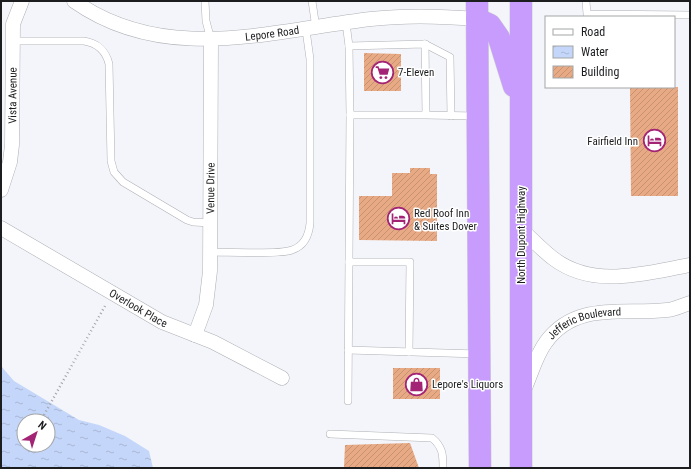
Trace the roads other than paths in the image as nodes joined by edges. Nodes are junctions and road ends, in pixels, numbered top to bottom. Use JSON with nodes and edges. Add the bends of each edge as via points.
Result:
{"nodes":[{"id":1,"x":22,"y":1,"type":"edge"},
{"id":2,"x":74,"y":1,"type":"edge"},
{"id":3,"x":205,"y":1,"type":"edge"},
{"id":4,"x":312,"y":1,"type":"edge"},
{"id":5,"x":521,"y":1,"type":"edge"},
{"id":6,"x":586,"y":1,"type":"edge"},
{"id":7,"x":477,"y":10,"type":"edge"},
{"id":8,"x":690,"y":15,"type":"edge"},
{"id":9,"x":346,"y":23,"type":"junction"},
{"id":10,"x":311,"y":29,"type":"junction"},
{"id":11,"x":211,"y":40,"type":"junction"},
{"id":12,"x":13,"y":41,"type":"junction"},
{"id":13,"x":426,"y":44,"type":"junction"},
{"id":14,"x":349,"y":46,"type":"junction"},
{"id":15,"x":520,"y":108,"type":"junction"},
{"id":16,"x":350,"y":115,"type":"junction"},
{"id":17,"x":426,"y":115,"type":"junction"},
{"id":18,"x":451,"y":116,"type":"junction"},
{"id":19,"x":478,"y":116,"type":"junction"},
{"id":20,"x":1,"y":190,"type":"edge"},
{"id":21,"x":211,"y":223,"type":"junction"},
{"id":22,"x":1,"y":228,"type":"edge"},
{"id":23,"x":522,"y":230,"type":"junction"},
{"id":24,"x":211,"y":252,"type":"junction"},
{"id":25,"x":349,"y":262,"type":"junction"},
{"id":26,"x":690,"y":265,"type":"edge"},
{"id":27,"x":690,"y":303,"type":"edge"},
{"id":28,"x":195,"y":335,"type":"junction"},
{"id":29,"x":348,"y":350,"type":"junction"},
{"id":30,"x":409,"y":352,"type":"junction"},
{"id":31,"x":480,"y":354,"type":"junction"},
{"id":32,"x":282,"y":378,"type":"dead end"},
{"id":33,"x":480,"y":395,"type":"junction"},
{"id":34,"x":348,"y":401,"type":"dead end"},
{"id":35,"x":519,"y":401,"type":"junction"},
{"id":36,"x":330,"y":434,"type":"dead end"},
{"id":37,"x":443,"y":468,"type":"edge"},
{"id":38,"x":480,"y":468,"type":"edge"},
{"id":39,"x":493,"y":468,"type":"edge"},
{"id":40,"x":521,"y":468,"type":"edge"}],
"edges":[{"from":1,"to":12,"type":"street","name":"Vista Avenue","via":[[13,24]]},
{"from":2,"to":11,"type":"street","name":"Lepore Road","via":[[125,28],[167,36]]},
{"from":3,"to":11,"type":"lane","via":[[206,21]]},
{"from":4,"to":10,"type":"lane"},
{"from":5,"to":15,"type":"highway","name":"North Dupont Highway"},
{"from":6,"to":8,"type":"lane","via":[[587,14]]},
{"from":7,"to":9,"type":"street","name":"Lepore Road"},
{"from":7,"to":15,"type":"highway","via":[[499,38]]},
{"from":7,"to":19,"type":"highway"},
{"from":9,"to":10,"type":"street","name":"Lepore Road"},
{"from":9,"to":14,"type":"lane"},
{"from":10,"to":11,"type":"street","name":"Lepore Road"},
{"from":10,"to":24,"type":"lane","via":[[309,231],[303,243],[287,252]]},
{"from":11,"to":21,"type":"street","name":"Venue Drive"},
{"from":12,"to":20,"type":"street","name":"Vista Avenue","via":[[12,145],[10,162]]},
{"from":12,"to":21,"type":"lane","via":[[84,41],[101,49],[110,64],[111,162],[114,172],[130,187],[187,220]]},
{"from":13,"to":14,"type":"lane"},
{"from":13,"to":17,"type":"lane"},
{"from":13,"to":18,"type":"lane","via":[[450,57]]},
{"from":14,"to":16,"type":"lane"},
{"from":15,"to":23,"type":"highway","name":"North Dupont Highway"},
{"from":16,"to":17,"type":"lane"},
{"from":16,"to":25,"type":"lane"},
{"from":17,"to":18,"type":"lane"},
{"from":18,"to":19,"type":"lane"},
{"from":19,"to":31,"type":"highway"},
{"from":21,"to":24,"type":"street","name":"Venue Drive"},
{"from":22,"to":28,"type":"street","name":"Overlook Place","via":[[162,322]]},
{"from":23,"to":26,"type":"street","via":[[554,259],[575,271],[602,277],[628,276]]},
{"from":23,"to":35,"type":"highway","name":"North Dupont Highway"},
{"from":24,"to":28,"type":"street","name":"Venue Drive","via":[[209,288]]},
{"from":25,"to":29,"type":"lane"},
{"from":25,"to":30,"type":"lane","via":[[410,262]]},
{"from":27,"to":35,"type":"street","name":"Jefferic Boulevard","via":[[668,310],[617,311],[588,314],[570,320],[560,326],[545,343]]},
{"from":28,"to":32,"type":"street","name":"Overlook Place","via":[[232,351]]},
{"from":29,"to":30,"type":"lane"},
{"from":29,"to":34,"type":"lane"},
{"from":30,"to":31,"type":"lane"},
{"from":31,"to":33,"type":"highway"},
{"from":33,"to":38,"type":"highway"},
{"from":33,"to":39,"type":"highway","via":[[493,423]]},
{"from":35,"to":40,"type":"highway","name":"North Dupont Highway"},
{"from":36,"to":37,"type":"lane","via":[[432,438],[443,451]]}]}
